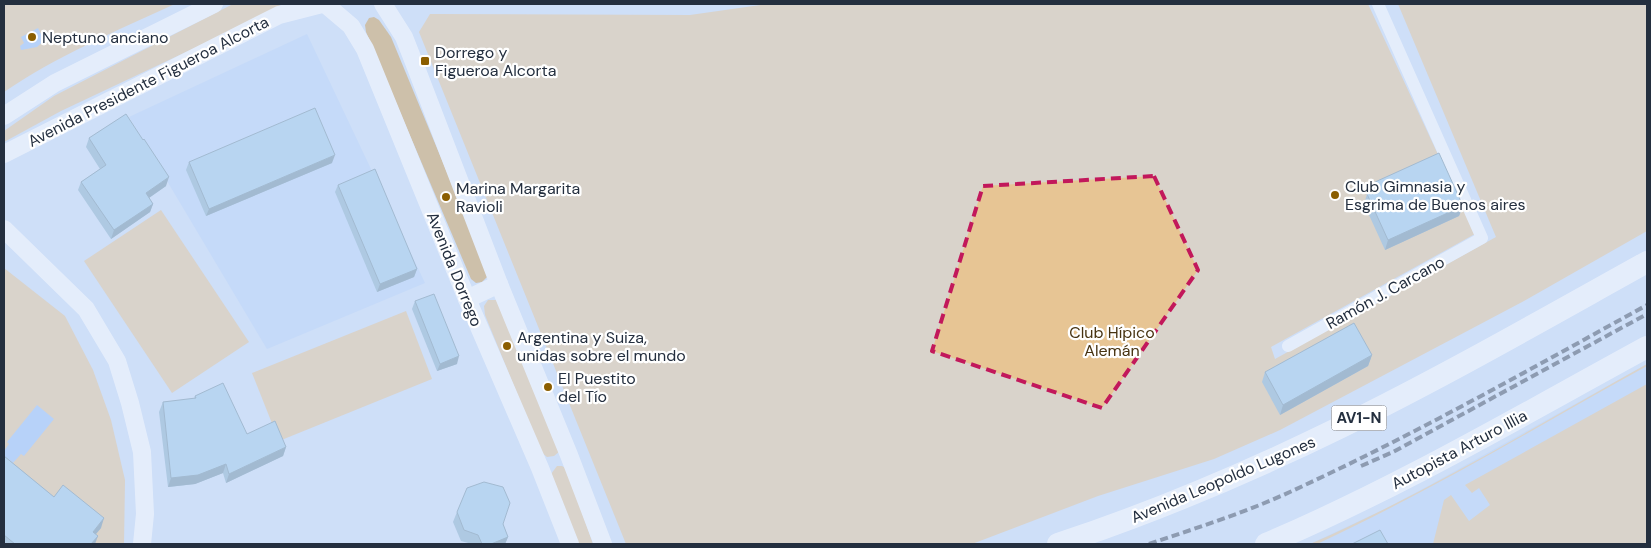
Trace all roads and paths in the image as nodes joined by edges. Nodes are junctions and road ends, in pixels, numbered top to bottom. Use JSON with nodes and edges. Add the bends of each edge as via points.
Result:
{"nodes":[{"id":1,"x":214,"y":4,"type":"edge"},
{"id":2,"x":324,"y":4,"type":"edge"},
{"id":3,"x":383,"y":4,"type":"edge"},
{"id":4,"x":1378,"y":4,"type":"edge"},
{"id":5,"x":4,"y":116,"type":"edge"},
{"id":6,"x":4,"y":154,"type":"edge"},
{"id":7,"x":4,"y":228,"type":"edge"},
{"id":8,"x":1647,"y":262,"type":"edge"},
{"id":9,"x":499,"y":284,"type":"junction"},
{"id":10,"x":467,"y":298,"type":"junction"},
{"id":11,"x":1288,"y":346,"type":"dead end"},
{"id":12,"x":1647,"y":347,"type":"edge"},
{"id":13,"x":142,"y":544,"type":"edge"},
{"id":14,"x":570,"y":544,"type":"edge"},
{"id":15,"x":602,"y":544,"type":"edge"},
{"id":16,"x":1058,"y":544,"type":"edge"},
{"id":17,"x":1266,"y":544,"type":"edge"}],
"edges":[{"from":1,"to":5,"type":"main road","via":[[54,83]]},
{"from":2,"to":6,"type":"main road","name":"Avenida Presidente Figueroa Alcorta","via":[[279,15]]},
{"from":2,"to":10,"type":"main road","name":"Avenida Dorrego","via":[[351,26],[365,49]]},
{"from":3,"to":9,"type":"main road","via":[[404,37]]},
{"from":4,"to":11,"type":"street","name":"Ramón J. Carcano","via":[[1482,238]]},
{"from":7,"to":13,"type":"main road","via":[[86,310],[117,361],[142,452],[145,514]]},
{"from":8,"to":16,"type":"highway","name":"Avenida Leopoldo Lugones","number":"AV1-N","via":[[1341,427],[1167,505]]},
{"from":9,"to":10,"type":"main road"},
{"from":9,"to":15,"type":"main road"},
{"from":10,"to":14,"type":"main road","name":"Avenida Dorrego"},
{"from":12,"to":17,"type":"highway","name":"Autopista Arturo Illia","via":[[1374,495]]}]}
